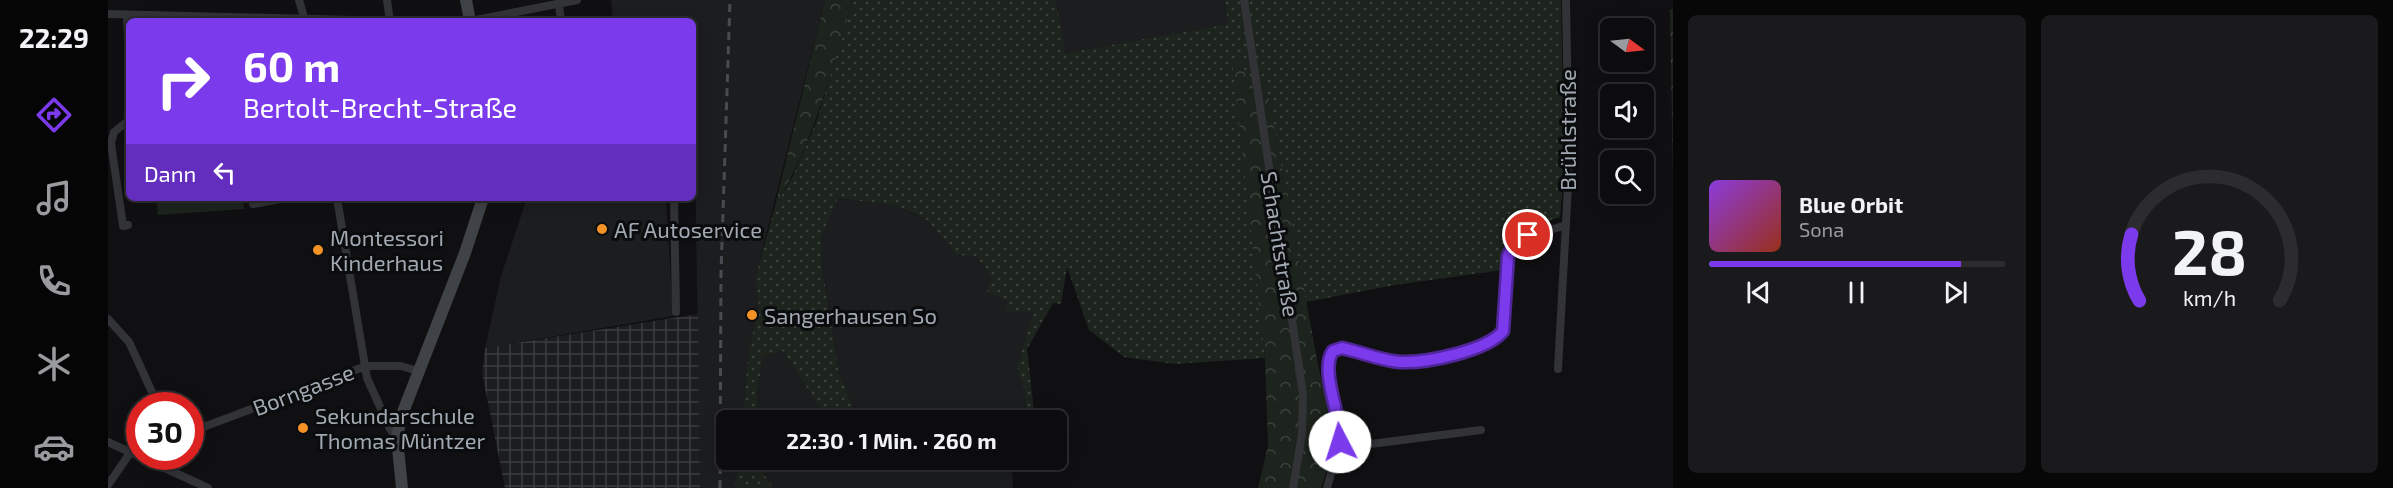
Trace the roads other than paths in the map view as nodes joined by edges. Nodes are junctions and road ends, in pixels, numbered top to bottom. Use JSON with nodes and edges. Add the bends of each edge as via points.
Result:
{"nodes":[{"id":1,"x":299,"y":0,"type":"edge"},
{"id":2,"x":387,"y":0,"type":"edge"},
{"id":3,"x":466,"y":0,"type":"edge"},
{"id":4,"x":577,"y":0,"type":"edge"},
{"id":5,"x":1244,"y":0,"type":"edge"},
{"id":6,"x":1566,"y":0,"type":"edge"},
{"id":7,"x":559,"y":5,"type":"junction"},
{"id":8,"x":108,"y":14,"type":"edge"},
{"id":9,"x":127,"y":15,"type":"junction"},
{"id":10,"x":127,"y":18,"type":"edge"},
{"id":11,"x":234,"y":18,"type":"edge"},
{"id":12,"x":304,"y":18,"type":"edge"},
{"id":13,"x":390,"y":18,"type":"edge"},
{"id":14,"x":470,"y":18,"type":"edge"},
{"id":15,"x":488,"y":18,"type":"edge"},
{"id":16,"x":561,"y":18,"type":"edge"},
{"id":17,"x":126,"y":122,"type":"edge"},
{"id":18,"x":270,"y":201,"type":"edge"},
{"id":19,"x":338,"y":201,"type":"edge"},
{"id":20,"x":482,"y":201,"type":"edge"},
{"id":21,"x":674,"y":201,"type":"edge"},
{"id":22,"x":253,"y":204,"type":"dead end"},
{"id":23,"x":128,"y":225,"type":"dead end"},
{"id":24,"x":1566,"y":225,"type":"junction"},
{"id":25,"x":676,"y":312,"type":"dead end"},
{"id":26,"x":108,"y":319,"type":"edge"},
{"id":27,"x":366,"y":366,"type":"junction"},
{"id":28,"x":1558,"y":369,"type":"dead end"},
{"id":29,"x":417,"y":371,"type":"junction"},
{"id":30,"x":152,"y":392,"type":"edge"},
{"id":31,"x":204,"y":427,"type":"edge"},
{"id":32,"x":1481,"y":430,"type":"dead end"},
{"id":33,"x":397,"y":438,"type":"junction"},
{"id":34,"x":108,"y":442,"type":"edge"},
{"id":35,"x":1339,"y":448,"type":"junction"},
{"id":36,"x":126,"y":451,"type":"edge"},
{"id":37,"x":126,"y":459,"type":"edge"},
{"id":38,"x":172,"y":470,"type":"edge"},
{"id":39,"x":108,"y":485,"type":"edge"},
{"id":40,"x":208,"y":488,"type":"edge"},
{"id":41,"x":402,"y":488,"type":"edge"},
{"id":42,"x":1293,"y":488,"type":"edge"},
{"id":43,"x":1327,"y":488,"type":"edge"}],
"edges":[{"from":1,"to":12,"type":"street"},
{"from":2,"to":13,"type":"street"},
{"from":3,"to":14,"type":"street"},
{"from":4,"to":7,"type":"street"},
{"from":5,"to":42,"type":"street","name":"Schachtstraße","via":[[1303,393],[1301,446]]},
{"from":6,"to":24,"type":"street","name":"Brühlstraße"},
{"from":7,"to":15,"type":"street"},
{"from":7,"to":16,"type":"street"},
{"from":8,"to":9,"type":"street"},
{"from":9,"to":10,"type":"street"},
{"from":9,"to":11,"type":"street"},
{"from":17,"to":23,"type":"street","via":[[114,132],[111,143],[123,226]]},
{"from":18,"to":22,"type":"street"},
{"from":19,"to":27,"type":"street"},
{"from":20,"to":29,"type":"street"},
{"from":21,"to":25,"type":"street"},
{"from":24,"to":28,"type":"street","name":"Brühlstraße"},
{"from":24,"to":35,"type":"street","via":[[1515,241],[1508,256],[1503,331],[1496,340],[1444,357],[1400,362],[1342,348],[1333,351],[1328,365],[1340,423]]},
{"from":26,"to":30,"type":"street","via":[[129,342]]},
{"from":27,"to":29,"type":"street","name":"Borngasse","via":[[401,366]]},
{"from":27,"to":31,"type":"street","name":"Borngasse"},
{"from":27,"to":33,"type":"street","via":[[369,385]]},
{"from":29,"to":33,"type":"street"},
{"from":32,"to":35,"type":"street"},
{"from":33,"to":41,"type":"street"},
{"from":34,"to":36,"type":"street"},
{"from":35,"to":43,"type":"street"},
{"from":37,"to":39,"type":"street"},
{"from":38,"to":40,"type":"street"}]}
